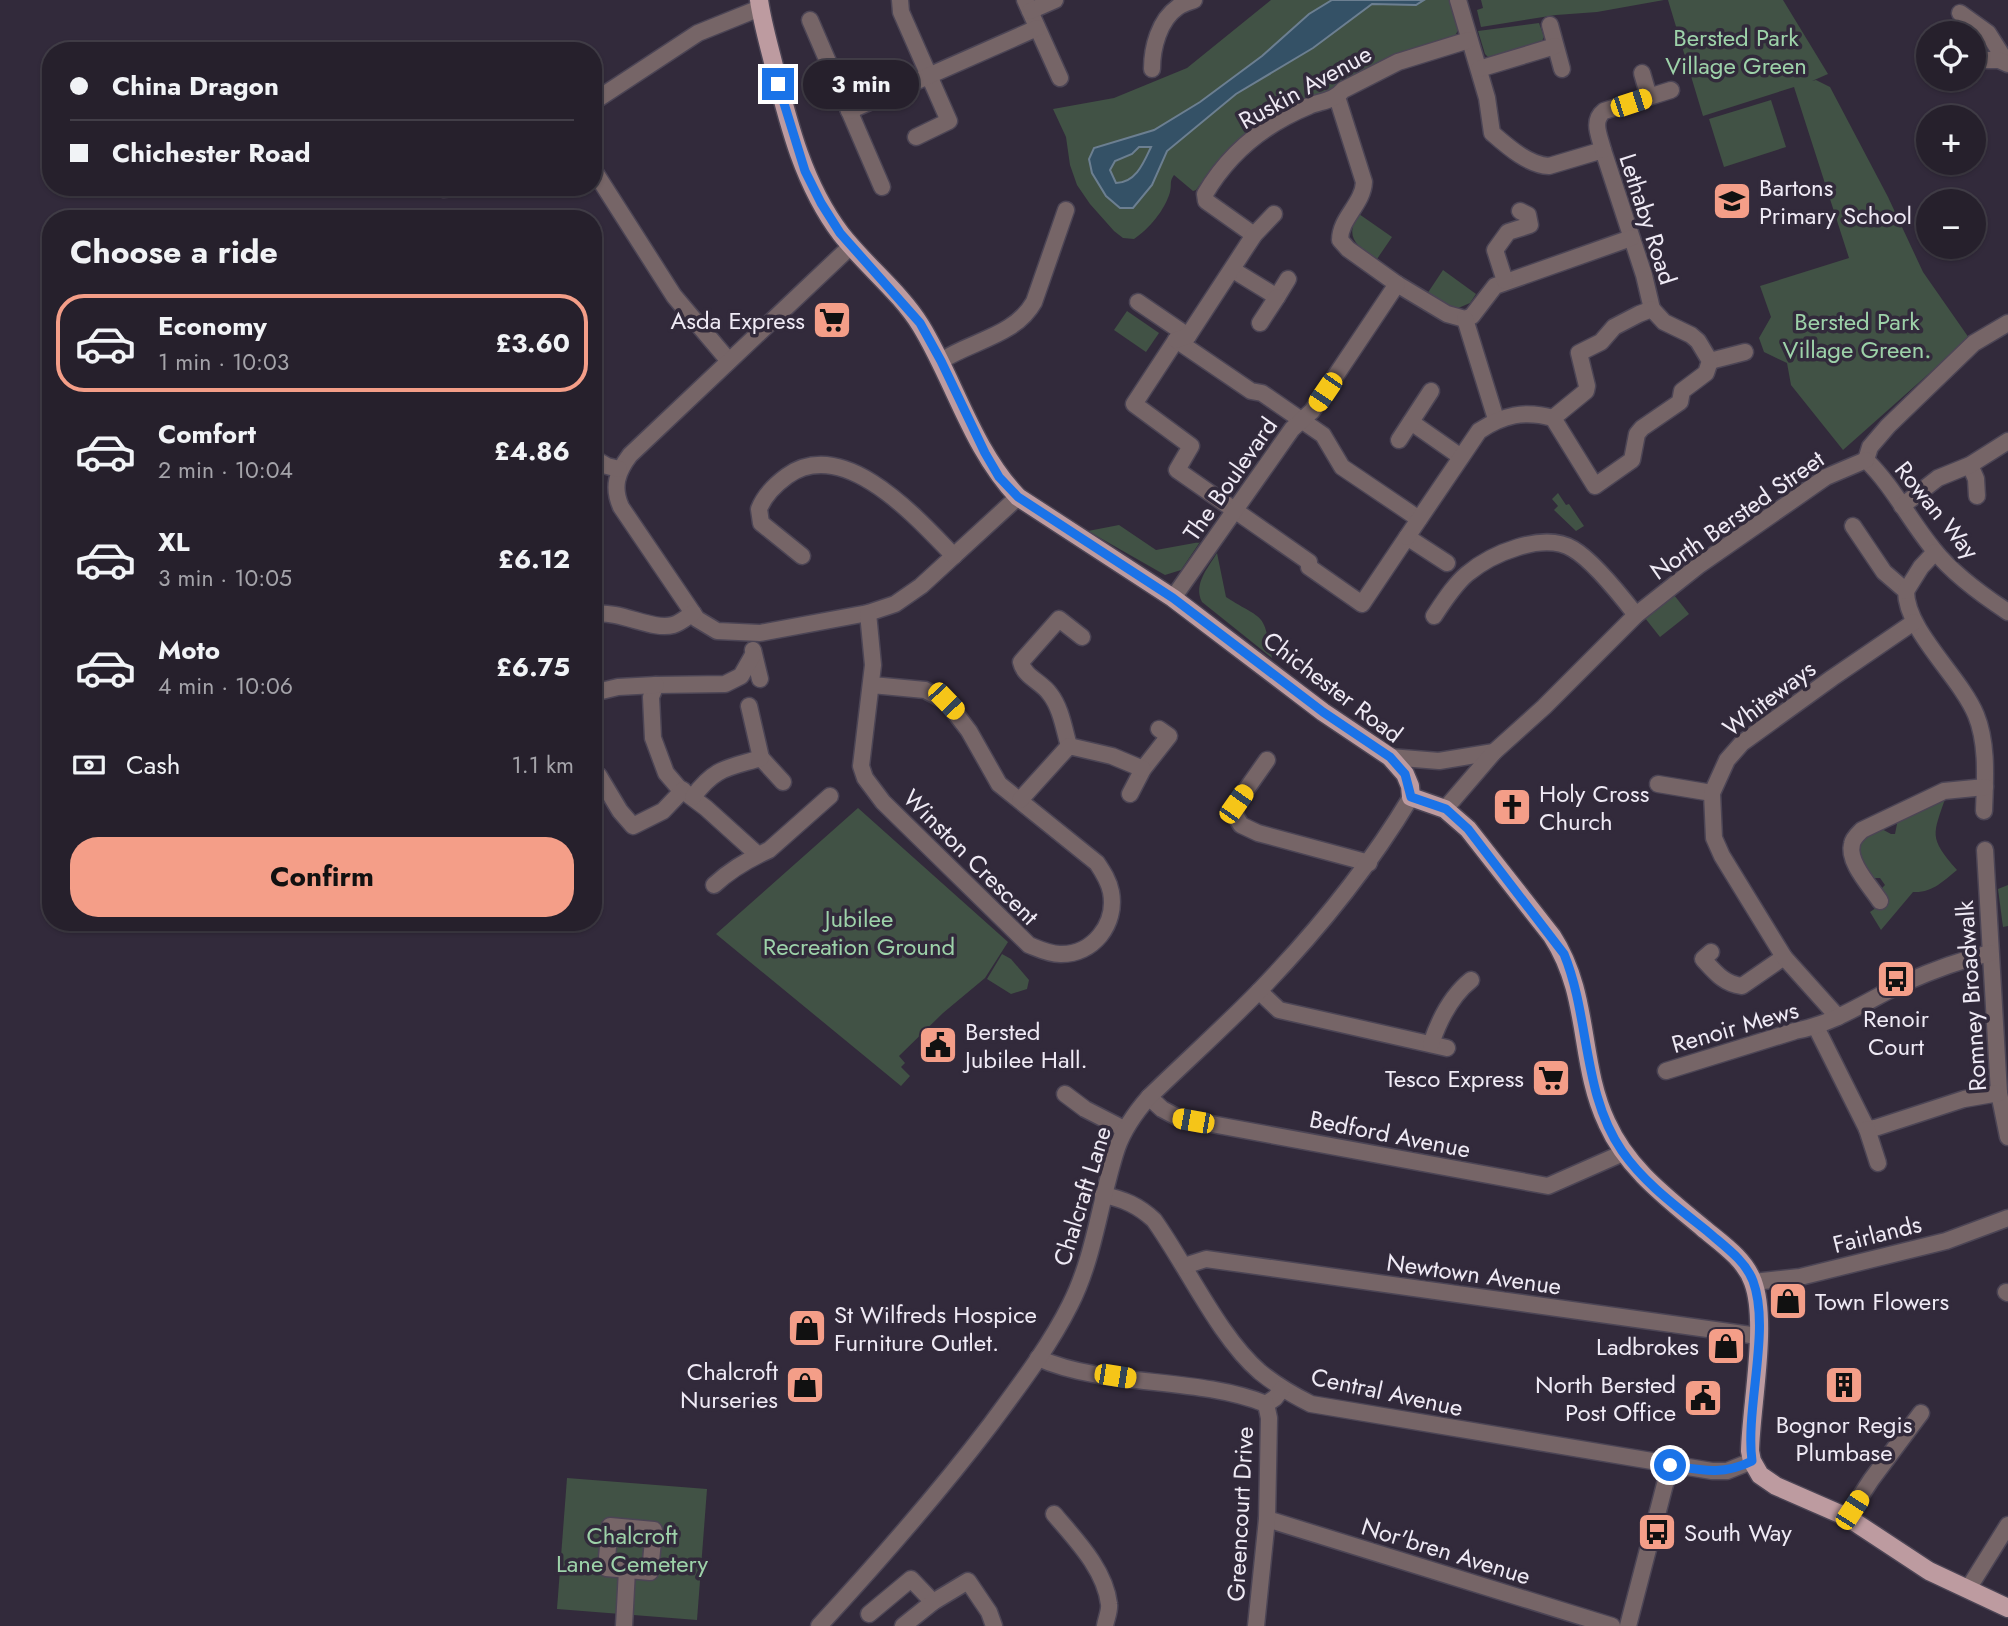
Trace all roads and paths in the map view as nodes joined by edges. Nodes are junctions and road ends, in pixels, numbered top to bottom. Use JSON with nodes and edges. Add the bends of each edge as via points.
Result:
{"nodes":[{"id":1,"x":900,"y":0,"type":"edge"},
{"id":2,"x":1055,"y":0,"type":"edge"},
{"id":3,"x":1194,"y":0,"type":"edge"},
{"id":4,"x":1458,"y":0,"type":"edge"},
{"id":5,"x":1176,"y":3,"type":"edge"},
{"id":6,"x":760,"y":4,"type":"edge"},
{"id":7,"x":1027,"y":5,"type":"edge"},
{"id":8,"x":1960,"y":13,"type":"dead end"},
{"id":9,"x":810,"y":20,"type":"dead end"},
{"id":10,"x":1550,"y":25,"type":"dead end"},
{"id":11,"x":1037,"y":28,"type":"junction"},
{"id":12,"x":1469,"y":40,"type":"junction"},
{"id":13,"x":1555,"y":46,"type":"junction"},
{"id":14,"x":1986,"y":59,"type":"edge"},
{"id":15,"x":2008,"y":63,"type":"edge"},
{"id":16,"x":1152,"y":69,"type":"dead end"},
{"id":17,"x":1479,"y":69,"type":"junction"},
{"id":18,"x":1562,"y":69,"type":"dead end"},
{"id":19,"x":1642,"y":73,"type":"dead end"},
{"id":20,"x":929,"y":76,"type":"junction"},
{"id":21,"x":1060,"y":78,"type":"dead end"},
{"id":22,"x":1671,"y":90,"type":"dead end"},
{"id":23,"x":602,"y":96,"type":"edge"},
{"id":24,"x":1337,"y":97,"type":"junction"},
{"id":25,"x":1649,"y":97,"type":"junction"},
{"id":26,"x":849,"y":111,"type":"junction"},
{"id":27,"x":916,"y":137,"type":"dead end"},
{"id":28,"x":1603,"y":150,"type":"junction"},
{"id":29,"x":885,"y":181,"type":"dead end"},
{"id":30,"x":602,"y":183,"type":"edge"},
{"id":31,"x":1066,"y":209,"type":"dead end"},
{"id":32,"x":1520,"y":211,"type":"dead end"},
{"id":33,"x":1274,"y":214,"type":"dead end"},
{"id":34,"x":1254,"y":235,"type":"junction"},
{"id":35,"x":1631,"y":238,"type":"junction"},
{"id":36,"x":851,"y":246,"type":"junction"},
{"id":37,"x":1233,"y":270,"type":"junction"},
{"id":38,"x":1288,"y":279,"type":"dead end"},
{"id":39,"x":1505,"y":281,"type":"junction"},
{"id":40,"x":1397,"y":284,"type":"junction"},
{"id":41,"x":1277,"y":296,"type":"junction"},
{"id":42,"x":1138,"y":302,"type":"dead end"},
{"id":43,"x":1652,"y":310,"type":"junction"},
{"id":44,"x":1465,"y":319,"type":"junction"},
{"id":45,"x":2008,"y":323,"type":"edge"},
{"id":46,"x":1260,"y":324,"type":"dead end"},
{"id":47,"x":1182,"y":338,"type":"junction"},
{"id":48,"x":1745,"y":352,"type":"dead end"},
{"id":49,"x":729,"y":361,"type":"junction"},
{"id":50,"x":941,"y":361,"type":"junction"},
{"id":51,"x":1710,"y":361,"type":"junction"},
{"id":52,"x":1431,"y":391,"type":"dead end"},
{"id":53,"x":1553,"y":418,"type":"junction"},
{"id":54,"x":1302,"y":419,"type":"junction"},
{"id":55,"x":1496,"y":419,"type":"junction"},
{"id":56,"x":1411,"y":422,"type":"junction"},
{"id":57,"x":1399,"y":440,"type":"dead end"},
{"id":58,"x":2008,"y":441,"type":"edge"},
{"id":59,"x":1461,"y":457,"type":"junction"},
{"id":60,"x":1866,"y":460,"type":"junction"},
{"id":61,"x":602,"y":463,"type":"edge"},
{"id":62,"x":1970,"y":465,"type":"junction"},
{"id":63,"x":620,"y":468,"type":"junction"},
{"id":64,"x":1977,"y":496,"type":"dead end"},
{"id":65,"x":1018,"y":497,"type":"junction"},
{"id":66,"x":1902,"y":506,"type":"junction"},
{"id":67,"x":1235,"y":511,"type":"junction"},
{"id":68,"x":1419,"y":519,"type":"junction"},
{"id":69,"x":1853,"y":526,"type":"dead end"},
{"id":70,"x":1408,"y":537,"type":"junction"},
{"id":71,"x":1935,"y":552,"type":"junction"},
{"id":72,"x":802,"y":556,"type":"dead end"},
{"id":73,"x":954,"y":556,"type":"junction"},
{"id":74,"x":1447,"y":563,"type":"dead end"},
{"id":75,"x":1906,"y":591,"type":"junction"},
{"id":76,"x":1173,"y":598,"type":"junction"},
{"id":77,"x":2008,"y":612,"type":"edge"},
{"id":78,"x":693,"y":613,"type":"junction"},
{"id":79,"x":868,"y":613,"type":"junction"},
{"id":80,"x":602,"y":614,"type":"edge"},
{"id":81,"x":1636,"y":615,"type":"junction"},
{"id":82,"x":1434,"y":616,"type":"dead end"},
{"id":83,"x":1914,"y":622,"type":"junction"},
{"id":84,"x":753,"y":633,"type":"junction"},
{"id":85,"x":1082,"y":638,"type":"dead end"},
{"id":86,"x":753,"y":655,"type":"junction"},
{"id":87,"x":760,"y":679,"type":"dead end"},
{"id":88,"x":656,"y":685,"type":"junction"},
{"id":89,"x":872,"y":685,"type":"junction"},
{"id":90,"x":602,"y":691,"type":"edge"},
{"id":91,"x":749,"y":706,"type":"dead end"},
{"id":92,"x":1159,"y":729,"type":"dead end"},
{"id":93,"x":1069,"y":746,"type":"junction"},
{"id":94,"x":1494,"y":752,"type":"junction"},
{"id":95,"x":1390,"y":757,"type":"junction"},
{"id":96,"x":761,"y":758,"type":"junction"},
{"id":97,"x":1267,"y":760,"type":"dead end"},
{"id":98,"x":1143,"y":769,"type":"junction"},
{"id":99,"x":602,"y":781,"type":"edge"},
{"id":100,"x":783,"y":782,"type":"dead end"},
{"id":101,"x":1658,"y":784,"type":"dead end"},
{"id":102,"x":1985,"y":787,"type":"junction"},
{"id":103,"x":1712,"y":793,"type":"junction"},
{"id":104,"x":688,"y":794,"type":"junction"},
{"id":105,"x":1130,"y":794,"type":"dead end"},
{"id":106,"x":830,"y":796,"type":"dead end"},
{"id":107,"x":1411,"y":797,"type":"junction"},
{"id":108,"x":1020,"y":800,"type":"junction"},
{"id":109,"x":1446,"y":809,"type":"junction"},
{"id":110,"x":1984,"y":811,"type":"dead end"},
{"id":111,"x":1984,"y":850,"type":"dead end"},
{"id":112,"x":757,"y":854,"type":"junction"},
{"id":113,"x":1369,"y":863,"type":"junction"},
{"id":114,"x":714,"y":885,"type":"dead end"},
{"id":115,"x":1880,"y":901,"type":"dead end"},
{"id":116,"x":1711,"y":952,"type":"dead end"},
{"id":117,"x":1990,"y":953,"type":"junction"},
{"id":118,"x":1784,"y":957,"type":"junction"},
{"id":119,"x":1471,"y":980,"type":"dead end"},
{"id":120,"x":1259,"y":990,"type":"junction"},
{"id":121,"x":2001,"y":1000,"type":"edge"},
{"id":122,"x":1838,"y":1017,"type":"junction"},
{"id":123,"x":1816,"y":1027,"type":"junction"},
{"id":124,"x":1666,"y":1071,"type":"dead end"},
{"id":125,"x":1999,"y":1093,"type":"junction"},
{"id":126,"x":1065,"y":1094,"type":"dead end"},
{"id":127,"x":1149,"y":1097,"type":"junction"},
{"id":128,"x":1124,"y":1129,"type":"junction"},
{"id":129,"x":1867,"y":1129,"type":"junction"},
{"id":130,"x":2008,"y":1137,"type":"edge"},
{"id":131,"x":1623,"y":1153,"type":"junction"},
{"id":132,"x":1878,"y":1163,"type":"dead end"},
{"id":133,"x":1103,"y":1195,"type":"junction"},
{"id":134,"x":2008,"y":1218,"type":"edge"},
{"id":135,"x":1184,"y":1266,"type":"junction"},
{"id":136,"x":1753,"y":1282,"type":"junction"},
{"id":137,"x":1758,"y":1336,"type":"junction"},
{"id":138,"x":1038,"y":1358,"type":"junction"},
{"id":139,"x":1259,"y":1371,"type":"junction"},
{"id":140,"x":1282,"y":1389,"type":"junction"},
{"id":141,"x":1243,"y":1392,"type":"junction"},
{"id":142,"x":1266,"y":1404,"type":"junction"},
{"id":143,"x":1921,"y":1413,"type":"dead end"},
{"id":144,"x":1752,"y":1461,"type":"junction"},
{"id":145,"x":1670,"y":1465,"type":"junction"},
{"id":146,"x":1054,"y":1514,"type":"dead end"},
{"id":147,"x":1847,"y":1517,"type":"junction"},
{"id":148,"x":1267,"y":1519,"type":"junction"},
{"id":149,"x":2008,"y":1525,"type":"edge"},
{"id":150,"x":627,"y":1570,"type":"dead end"},
{"id":151,"x":1968,"y":1589,"type":"junction"},
{"id":152,"x":933,"y":1602,"type":"junction"},
{"id":153,"x":2008,"y":1608,"type":"edge"},
{"id":154,"x":869,"y":1614,"type":"dead end"},
{"id":155,"x":624,"y":1626,"type":"edge"},
{"id":156,"x":819,"y":1626,"type":"edge"},
{"id":157,"x":903,"y":1626,"type":"edge"},
{"id":158,"x":994,"y":1626,"type":"edge"},
{"id":159,"x":1105,"y":1626,"type":"edge"},
{"id":160,"x":1256,"y":1626,"type":"edge"},
{"id":161,"x":1612,"y":1626,"type":"edge"},
{"id":162,"x":1628,"y":1626,"type":"edge"}],
"edges":[{"from":1,"to":20,"type":"street"},
{"from":2,"to":7,"type":"street"},
{"from":3,"to":5,"type":"street"},
{"from":4,"to":12,"type":"street","name":"Lethaby Road"},
{"from":5,"to":16,"type":"street","via":[[1155,42]]},
{"from":6,"to":23,"type":"street","via":[[698,33]]},
{"from":6,"to":36,"type":"main road","name":"Chichester Road","via":[[805,171]]},
{"from":7,"to":11,"type":"street"},
{"from":8,"to":15,"type":"street","via":[[1987,33]]},
{"from":9,"to":26,"type":"street"},
{"from":10,"to":13,"type":"street"},
{"from":11,"to":20,"type":"street"},
{"from":11,"to":21,"type":"street"},
{"from":12,"to":17,"type":"street","name":"Lethaby Road"},
{"from":12,"to":24,"type":"street","name":"Ruskin Avenue","via":[[1398,62]]},
{"from":13,"to":17,"type":"street"},
{"from":13,"to":18,"type":"street"},
{"from":14,"to":15,"type":"street"},
{"from":17,"to":28,"type":"street","name":"Lethaby Road","via":[[1492,133],[1520,155],[1549,166]]},
{"from":19,"to":25,"type":"street"},
{"from":20,"to":26,"type":"street"},
{"from":20,"to":27,"type":"street","via":[[949,121]]},
{"from":22,"to":25,"type":"street"},
{"from":24,"to":34,"type":"street","name":"Ruskin Avenue","via":[[1256,135],[1234,155],[1205,194],[1206,201]]},
{"from":24,"to":40,"type":"street","via":[[1364,182],[1360,199],[1340,230],[1340,240]]},
{"from":25,"to":28,"type":"street","via":[[1599,115]]},
{"from":26,"to":29,"type":"street"},
{"from":28,"to":35,"type":"street","name":"Lethaby Road"},
{"from":30,"to":49,"type":"street","via":[[674,296]]},
{"from":31,"to":50,"type":"street","via":[[1027,315]]},
{"from":32,"to":39,"type":"street","via":[[1528,215],[1530,225],[1508,232],[1495,250]]},
{"from":33,"to":34,"type":"street"},
{"from":34,"to":37,"type":"street"},
{"from":35,"to":39,"type":"street"},
{"from":35,"to":43,"type":"street","name":"Lethaby Road"},
{"from":36,"to":49,"type":"street"},
{"from":36,"to":50,"type":"main road","name":"Chichester Road","via":[[920,323]]},
{"from":37,"to":41,"type":"street"},
{"from":37,"to":47,"type":"street"},
{"from":38,"to":41,"type":"street"},
{"from":39,"to":44,"type":"street","via":[[1489,291]]},
{"from":40,"to":44,"type":"street","via":[[1447,314]]},
{"from":40,"to":54,"type":"street","name":"The Boulevard","via":[[1312,411]]},
{"from":41,"to":46,"type":"street"},
{"from":42,"to":47,"type":"street"},
{"from":43,"to":51,"type":"street","via":[[1698,341]]},
{"from":43,"to":53,"type":"street","via":[[1614,327],[1601,342],[1579,353],[1586,391]]},
{"from":44,"to":55,"type":"street"},
{"from":45,"to":60,"type":"street","via":[[1973,343],[1888,426],[1870,447]]},
{"from":47,"to":54,"type":"street","via":[[1251,391],[1262,393]]},
{"from":47,"to":67,"type":"street","via":[[1134,404],[1191,446],[1177,470]]},
{"from":48,"to":51,"type":"street"},
{"from":49,"to":63,"type":"street"},
{"from":50,"to":65,"type":"main road","name":"Chichester Road","via":[[985,453]]},
{"from":51,"to":53,"type":"street","via":[[1706,373],[1682,391],[1680,402],[1637,434],[1632,460],[1595,486]]},
{"from":52,"to":56,"type":"street"},
{"from":53,"to":55,"type":"street","via":[[1521,413]]},
{"from":54,"to":67,"type":"street","name":"The Boulevard"},
{"from":54,"to":68,"type":"street","via":[[1323,435],[1342,467]]},
{"from":55,"to":59,"type":"street","via":[[1479,430]]},
{"from":56,"to":57,"type":"street"},
{"from":56,"to":59,"type":"street"},
{"from":58,"to":62,"type":"street"},
{"from":59,"to":68,"type":"street"},
{"from":60,"to":66,"type":"street","name":"Rowan Way"},
{"from":60,"to":81,"type":"street","name":"North Bersted Street","via":[[1826,477]]},
{"from":61,"to":63,"type":"street"},
{"from":62,"to":64,"type":"street"},
{"from":62,"to":66,"type":"street","via":[[1938,478]]},
{"from":63,"to":78,"type":"street","via":[[615,486],[621,507]]},
{"from":65,"to":73,"type":"street"},
{"from":65,"to":76,"type":"main road","name":"Chichester Road"},
{"from":66,"to":71,"type":"street","name":"Rowan Way"},
{"from":67,"to":70,"type":"street","via":[[1362,604]]},
{"from":67,"to":76,"type":"street","name":"The Boulevard"},
{"from":68,"to":70,"type":"street"},
{"from":69,"to":75,"type":"street","via":[[1885,572]]},
{"from":70,"to":74,"type":"street"},
{"from":71,"to":75,"type":"street"},
{"from":71,"to":77,"type":"street","name":"Rowan Way"},
{"from":72,"to":73,"type":"street","via":[[761,523],[759,509],[789,475],[822,463],[848,470],[875,485]]},
{"from":73,"to":79,"type":"street","via":[[895,604]]},
{"from":75,"to":83,"type":"street"},
{"from":76,"to":95,"type":"main road","name":"Chichester Road"},
{"from":78,"to":80,"type":"street","via":[[665,626]]},
{"from":78,"to":84,"type":"street","via":[[717,631]]},
{"from":79,"to":84,"type":"street"},
{"from":79,"to":89,"type":"street","name":"Winston Crescent"},
{"from":81,"to":82,"type":"street","via":[[1579,554],[1553,543],[1517,547],[1492,557],[1468,573]]},
{"from":81,"to":94,"type":"street","name":"North Bersted Street"},
{"from":83,"to":102,"type":"street","via":[[1976,716],[1984,751]]},
{"from":83,"to":103,"type":"street","name":"Whiteways","via":[[1742,743],[1727,760]]},
{"from":84,"to":86,"type":"street"},
{"from":85,"to":93,"type":"street","via":[[1059,619],[1021,663],[1056,705]]},
{"from":86,"to":87,"type":"street"},
{"from":86,"to":88,"type":"street","via":[[741,676],[725,684]]},
{"from":88,"to":90,"type":"street"},
{"from":88,"to":104,"type":"street","via":[[650,697],[655,746],[666,773]]},
{"from":89,"to":108,"type":"street","name":"Winston Crescent","via":[[925,690],[946,701],[999,784]]},
{"from":89,"to":108,"type":"street","name":"Winston Crescent","via":[[861,766],[883,802],[1029,945],[1052,953],[1076,953],[1103,933],[1109,921],[1107,878],[1097,863]]},
{"from":91,"to":96,"type":"street"},
{"from":92,"to":98,"type":"street","via":[[1169,736]]},
{"from":93,"to":98,"type":"street"},
{"from":93,"to":108,"type":"street"},
{"from":94,"to":95,"type":"street","via":[[1439,761]]},
{"from":94,"to":109,"type":"street","name":"North Bersted Street"},
{"from":95,"to":107,"type":"main road","name":"Chichester Road","via":[[1405,774]]},
{"from":96,"to":100,"type":"street"},
{"from":96,"to":104,"type":"street","via":[[717,772]]},
{"from":97,"to":113,"type":"street","via":[[1236,804],[1235,815],[1241,825]]},
{"from":98,"to":105,"type":"street"},
{"from":99,"to":104,"type":"street","via":[[633,826]]},
{"from":101,"to":103,"type":"street"},
{"from":102,"to":110,"type":"street"},
{"from":102,"to":115,"type":"street","via":[[1944,791],[1862,830],[1851,845],[1852,858]]},
{"from":103,"to":118,"type":"street","name":"Whiteways","via":[[1714,838]]},
{"from":104,"to":112,"type":"street"},
{"from":106,"to":112,"type":"street","via":[[769,850]]},
{"from":107,"to":109,"type":"main road"},
{"from":107,"to":113,"type":"street","name":"Chalcraft Lane"},
{"from":109,"to":131,"type":"main road","via":[[1468,829],[1564,954],[1573,975],[1598,1102]]},
{"from":111,"to":117,"type":"street","name":"Romney Broadwalk"},
{"from":112,"to":114,"type":"street"},
{"from":113,"to":120,"type":"street","name":"Chalcraft Lane"},
{"from":116,"to":118,"type":"street","via":[[1703,959],[1720,978],[1742,986]]},
{"from":117,"to":121,"type":"street","name":"Romney Broadwalk"},
{"from":117,"to":122,"type":"street","via":[[1905,983]]},
{"from":118,"to":122,"type":"street","name":"Whiteways"},
{"from":119,"to":120,"type":"street","via":[[1458,990],[1436,1027],[1439,1046],[1279,1010]]},
{"from":120,"to":127,"type":"street","name":"Chalcraft Lane"},
{"from":121,"to":125,"type":"street","name":"Romney Broadwalk"},
{"from":122,"to":123,"type":"street"},
{"from":123,"to":124,"type":"street","name":"Renoir Mews"},
{"from":123,"to":129,"type":"street"},
{"from":125,"to":129,"type":"street"},
{"from":125,"to":130,"type":"street","name":"Romney Broadwalk"},
{"from":126,"to":128,"type":"street"},
{"from":127,"to":128,"type":"street","name":"Chalcraft Lane"},
{"from":127,"to":131,"type":"street","name":"Bedford Avenue","via":[[1179,1118],[1548,1186]]},
{"from":128,"to":133,"type":"street","name":"Chalcraft Lane"},
{"from":129,"to":132,"type":"street"},
{"from":131,"to":136,"type":"main road","via":[[1643,1177],[1741,1262]]},
{"from":133,"to":135,"type":"street","name":"Central Avenue","via":[[1124,1199],[1144,1211]]},
{"from":133,"to":138,"type":"street","name":"Chalcraft Lane","via":[[1075,1293]]},
{"from":134,"to":136,"type":"street","name":"Fairlands","via":[[1946,1241],[1800,1277]]},
{"from":135,"to":137,"type":"street","name":"Newtown Avenue","via":[[1206,1259]]},
{"from":135,"to":139,"type":"street","name":"Central Avenue","via":[[1240,1351]]},
{"from":136,"to":137,"type":"main road"},
{"from":137,"to":144,"type":"main road"},
{"from":138,"to":141,"type":"street","via":[[1069,1369]]},
{"from":138,"to":156,"type":"street","name":"Chalcraft Lane","via":[[955,1471]]},
{"from":139,"to":140,"type":"street","name":"Central Avenue"},
{"from":139,"to":141,"type":"street"},
{"from":140,"to":142,"type":"street"},
{"from":140,"to":145,"type":"street","name":"Central Avenue","via":[[1311,1404],[1340,1410]]},
{"from":141,"to":142,"type":"street"},
{"from":142,"to":148,"type":"street","name":"Greencourt Drive"},
{"from":143,"to":147,"type":"street"},
{"from":144,"to":145,"type":"street","name":"Central Avenue","via":[[1727,1471]]},
{"from":144,"to":147,"type":"main road","via":[[1760,1475],[1776,1486]]},
{"from":145,"to":162,"type":"street"},
{"from":146,"to":159,"type":"street","via":[[1086,1553],[1104,1585],[1110,1606]]},
{"from":147,"to":151,"type":"main road","via":[[1929,1571]]},
{"from":148,"to":160,"type":"street","name":"Greencourt Drive"},
{"from":148,"to":161,"type":"street","name":"Nor'bren Avenue"},
{"from":149,"to":151,"type":"street"},
{"from":150,"to":155,"type":"street"},
{"from":151,"to":153,"type":"main road"},
{"from":152,"to":154,"type":"street","via":[[911,1579]]},
{"from":152,"to":157,"type":"street"},
{"from":152,"to":158,"type":"street","via":[[968,1581]]}]}
